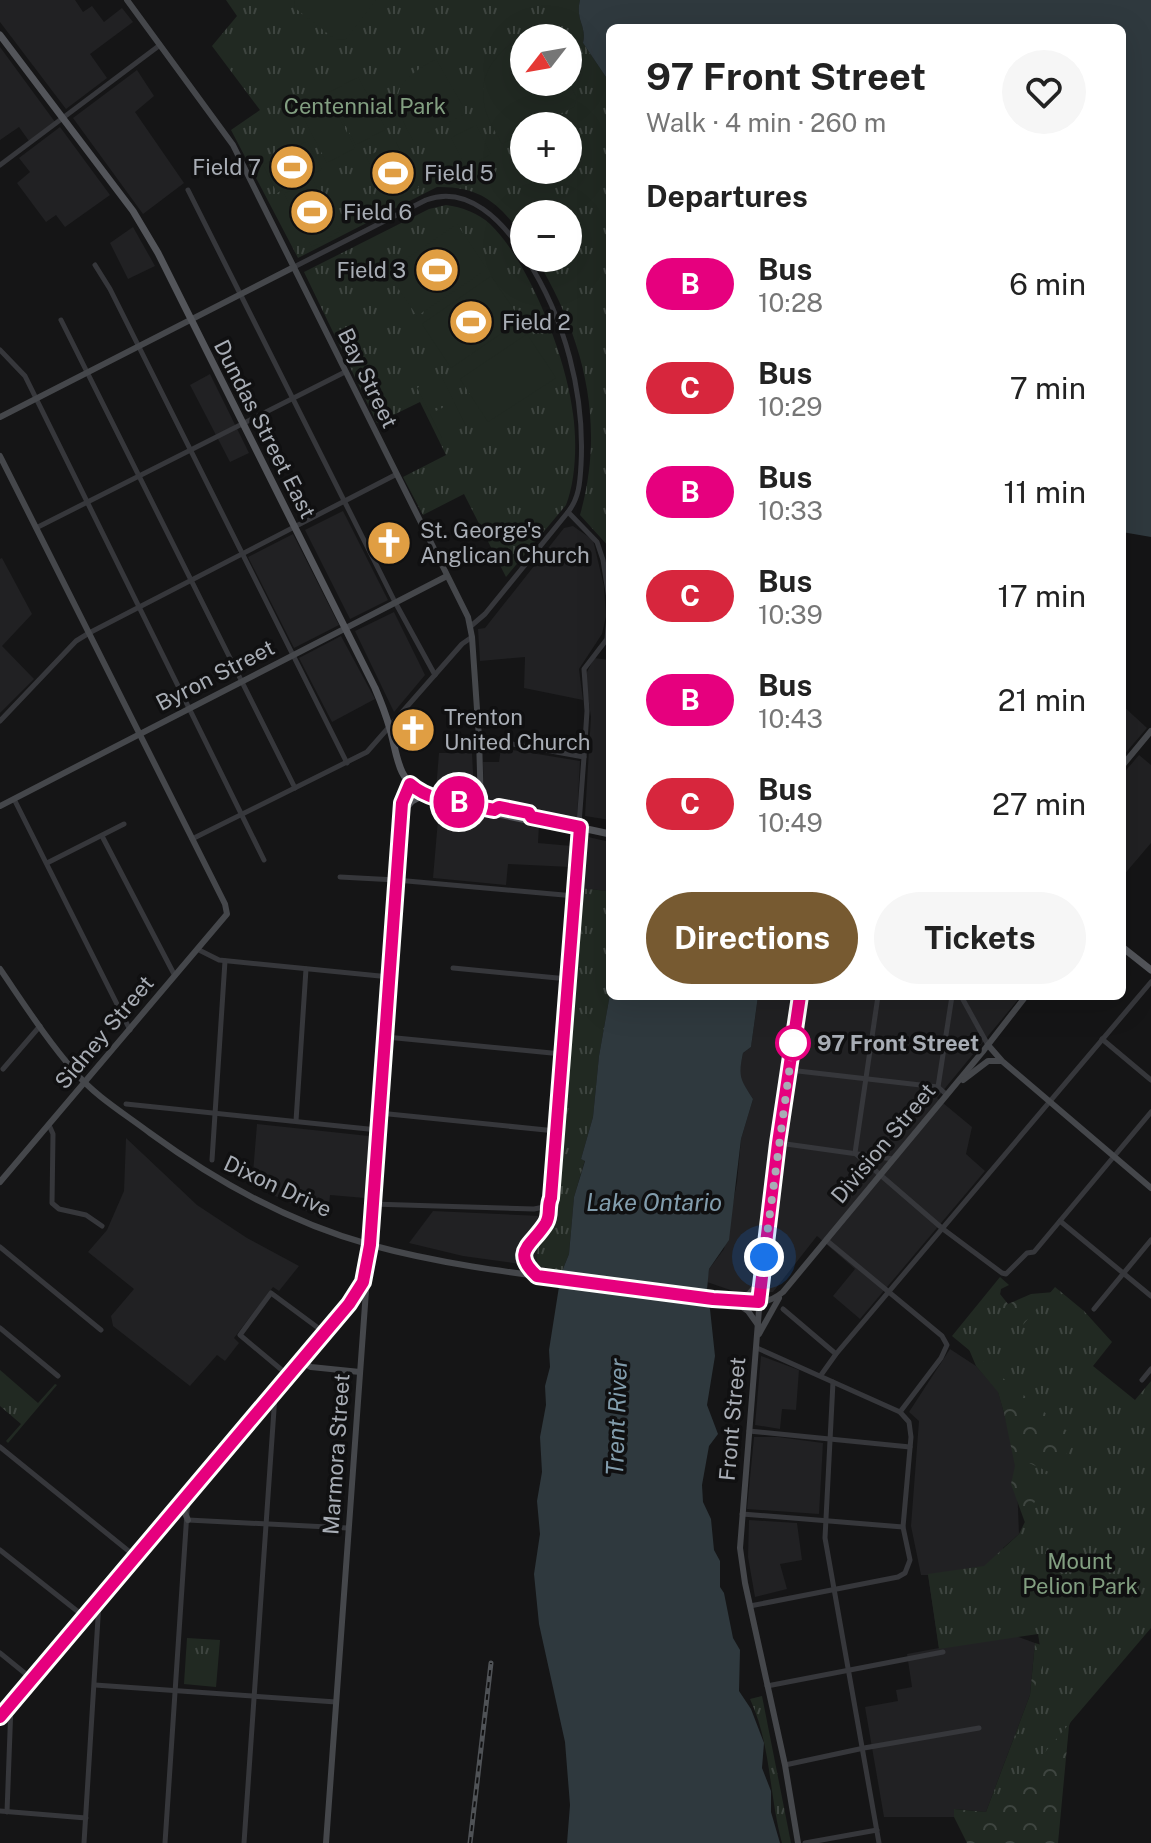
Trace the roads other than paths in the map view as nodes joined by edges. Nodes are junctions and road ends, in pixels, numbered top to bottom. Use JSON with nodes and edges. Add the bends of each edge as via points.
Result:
{"nodes":[{"id":1,"x":127,"y":0,"type":"edge"},
{"id":2,"x":0,"y":35,"type":"edge"},
{"id":3,"x":160,"y":45,"type":"junction"},
{"id":4,"x":62,"y":118,"type":"junction"},
{"id":5,"x":0,"y":165,"type":"edge"},
{"id":6,"x":188,"y":190,"type":"dead end"},
{"id":7,"x":510,"y":236,"type":"edge"},
{"id":8,"x":95,"y":265,"type":"dead end"},
{"id":9,"x":294,"y":267,"type":"junction"},
{"id":10,"x":535,"y":272,"type":"edge"},
{"id":11,"x":241,"y":293,"type":"junction"},
{"id":12,"x":61,"y":320,"type":"dead end"},
{"id":13,"x":190,"y":320,"type":"junction"},
{"id":14,"x":138,"y":347,"type":"junction"},
{"id":15,"x":0,"y":350,"type":"edge"},
{"id":16,"x":345,"y":372,"type":"junction"},
{"id":17,"x":87,"y":373,"type":"junction"},
{"id":18,"x":293,"y":398,"type":"junction"},
{"id":19,"x":36,"y":399,"type":"junction"},
{"id":20,"x":0,"y":417,"type":"edge"},
{"id":21,"x":242,"y":424,"type":"junction"},
{"id":22,"x":190,"y":450,"type":"junction"},
{"id":23,"x":0,"y":456,"type":"edge"},
{"id":24,"x":2,"y":468,"type":"edge"},
{"id":25,"x":395,"y":475,"type":"junction"},
{"id":26,"x":139,"y":476,"type":"junction"},
{"id":27,"x":344,"y":501,"type":"junction"},
{"id":28,"x":88,"y":502,"type":"junction"},
{"id":29,"x":568,"y":512,"type":"junction"},
{"id":30,"x":294,"y":526,"type":"junction"},
{"id":31,"x":36,"y":528,"type":"junction"},
{"id":32,"x":241,"y":552,"type":"junction"},
{"id":33,"x":447,"y":576,"type":"junction"},
{"id":34,"x":606,"y":576,"type":"edge"},
{"id":35,"x":190,"y":580,"type":"junction"},
{"id":36,"x":395,"y":602,"type":"junction"},
{"id":37,"x":139,"y":605,"type":"junction"},
{"id":38,"x":471,"y":626,"type":"junction"},
{"id":39,"x":345,"y":628,"type":"junction"},
{"id":40,"x":89,"y":633,"type":"junction"},
{"id":41,"x":472,"y":637,"type":"junction"},
{"id":42,"x":606,"y":640,"type":"edge"},
{"id":43,"x":292,"y":655,"type":"junction"},
{"id":44,"x":435,"y":675,"type":"junction"},
{"id":45,"x":242,"y":681,"type":"junction"},
{"id":46,"x":190,"y":708,"type":"junction"},
{"id":47,"x":0,"y":721,"type":"edge"},
{"id":48,"x":390,"y":728,"type":"junction"},
{"id":49,"x":1151,"y":731,"type":"edge"},
{"id":50,"x":138,"y":735,"type":"junction"},
{"id":51,"x":479,"y":738,"type":"junction"},
{"id":52,"x":584,"y":757,"type":"junction"},
{"id":53,"x":1126,"y":761,"type":"edge"},
{"id":54,"x":347,"y":763,"type":"junction"},
{"id":55,"x":410,"y":784,"type":"junction"},
{"id":56,"x":295,"y":788,"type":"junction"},
{"id":57,"x":425,"y":794,"type":"junction"},
{"id":58,"x":14,"y":799,"type":"junction"},
{"id":59,"x":0,"y":806,"type":"edge"},
{"id":60,"x":481,"y":807,"type":"junction"},
{"id":61,"x":402,"y":812,"type":"junction"},
{"id":62,"x":241,"y":815,"type":"junction"},
{"id":63,"x":124,"y":824,"type":"dead end"},
{"id":64,"x":580,"y":827,"type":"junction"},
{"id":65,"x":606,"y":833,"type":"edge"},
{"id":66,"x":102,"y":836,"type":"junction"},
{"id":67,"x":191,"y":840,"type":"junction"},
{"id":68,"x":264,"y":860,"type":"dead end"},
{"id":69,"x":47,"y":863,"type":"junction"},
{"id":70,"x":340,"y":877,"type":"dead end"},
{"id":71,"x":396,"y":880,"type":"junction"},
{"id":72,"x":575,"y":896,"type":"junction"},
{"id":73,"x":199,"y":950,"type":"junction"},
{"id":74,"x":1126,"y":950,"type":"edge"},
{"id":75,"x":225,"y":961,"type":"junction"},
{"id":76,"x":453,"y":968,"type":"dead end"},
{"id":77,"x":306,"y":969,"type":"junction"},
{"id":78,"x":1151,"y":970,"type":"edge"},
{"id":79,"x":0,"y":971,"type":"edge"},
{"id":80,"x":175,"y":976,"type":"junction"},
{"id":81,"x":390,"y":977,"type":"junction"},
{"id":82,"x":568,"y":979,"type":"junction"},
{"id":83,"x":1151,"y":982,"type":"edge"},
{"id":84,"x":799,"y":1000,"type":"edge"},
{"id":85,"x":877,"y":1000,"type":"edge"},
{"id":86,"x":951,"y":1000,"type":"edge"},
{"id":87,"x":963,"y":1000,"type":"edge"},
{"id":88,"x":1023,"y":1000,"type":"edge"},
{"id":89,"x":40,"y":1026,"type":"junction"},
{"id":90,"x":130,"y":1030,"type":"junction"},
{"id":91,"x":386,"y":1037,"type":"junction"},
{"id":92,"x":1102,"y":1039,"type":"junction"},
{"id":93,"x":988,"y":1045,"type":"junction"},
{"id":94,"x":562,"y":1054,"type":"junction"},
{"id":95,"x":1002,"y":1061,"type":"junction"},
{"id":96,"x":789,"y":1067,"type":"junction"},
{"id":97,"x":3,"y":1069,"type":"dead end"},
{"id":98,"x":865,"y":1080,"type":"junction"},
{"id":99,"x":1151,"y":1080,"type":"edge"},
{"id":100,"x":85,"y":1082,"type":"junction"},
{"id":101,"x":956,"y":1084,"type":"junction"},
{"id":102,"x":938,"y":1087,"type":"junction"},
{"id":103,"x":947,"y":1095,"type":"junction"},
{"id":104,"x":1049,"y":1102,"type":"junction"},
{"id":105,"x":126,"y":1104,"type":"dead end"},
{"id":106,"x":1151,"y":1112,"type":"edge"},
{"id":107,"x":379,"y":1113,"type":"junction"},
{"id":108,"x":217,"y":1114,"type":"junction"},
{"id":109,"x":296,"y":1121,"type":"junction"},
{"id":110,"x":49,"y":1125,"type":"junction"},
{"id":111,"x":378,"y":1130,"type":"junction"},
{"id":112,"x":556,"y":1131,"type":"junction"},
{"id":113,"x":778,"y":1143,"type":"junction"},
{"id":114,"x":855,"y":1153,"type":"junction"},
{"id":115,"x":1113,"y":1156,"type":"junction"},
{"id":116,"x":893,"y":1159,"type":"junction"},
{"id":117,"x":212,"y":1160,"type":"dead end"},
{"id":118,"x":880,"y":1174,"type":"junction"},
{"id":119,"x":0,"y":1182,"type":"edge"},
{"id":120,"x":1151,"y":1188,"type":"edge"},
{"id":121,"x":372,"y":1204,"type":"junction"},
{"id":122,"x":1060,"y":1221,"type":"junction"},
{"id":123,"x":102,"y":1226,"type":"dead end"},
{"id":124,"x":943,"y":1229,"type":"junction"},
{"id":125,"x":826,"y":1240,"type":"junction"},
{"id":126,"x":1151,"y":1240,"type":"edge"},
{"id":127,"x":370,"y":1245,"type":"junction"},
{"id":128,"x":0,"y":1247,"type":"edge"},
{"id":129,"x":1123,"y":1273,"type":"junction"},
{"id":130,"x":762,"y":1278,"type":"junction"},
{"id":131,"x":363,"y":1282,"type":"junction"},
{"id":132,"x":783,"y":1292,"type":"junction"},
{"id":133,"x":888,"y":1292,"type":"junction"},
{"id":134,"x":1151,"y":1296,"type":"edge"},
{"id":135,"x":732,"y":1300,"type":"junction"},
{"id":136,"x":759,"y":1302,"type":"junction"},
{"id":137,"x":783,"y":1309,"type":"dead end"},
{"id":138,"x":1094,"y":1309,"type":"dead end"},
{"id":139,"x":758,"y":1326,"type":"junction"},
{"id":140,"x":0,"y":1328,"type":"edge"},
{"id":141,"x":101,"y":1330,"type":"dead end"},
{"id":142,"x":325,"y":1333,"type":"junction"},
{"id":143,"x":757,"y":1338,"type":"junction"},
{"id":144,"x":757,"y":1348,"type":"junction"},
{"id":145,"x":836,"y":1354,"type":"junction"},
{"id":146,"x":301,"y":1362,"type":"junction"},
{"id":147,"x":1151,"y":1369,"type":"edge"},
{"id":148,"x":360,"y":1372,"type":"junction"},
{"id":149,"x":821,"y":1375,"type":"junction"},
{"id":150,"x":58,"y":1376,"type":"dead end"},
{"id":151,"x":289,"y":1376,"type":"junction"},
{"id":152,"x":1142,"y":1380,"type":"dead end"},
{"id":153,"x":833,"y":1382,"type":"junction"},
{"id":154,"x":275,"y":1394,"type":"junction"},
{"id":155,"x":900,"y":1412,"type":"junction"},
{"id":156,"x":749,"y":1431,"type":"junction"},
{"id":157,"x":830,"y":1440,"type":"junction"},
{"id":158,"x":0,"y":1447,"type":"edge"},
{"id":159,"x":910,"y":1447,"type":"junction"},
{"id":160,"x":188,"y":1496,"type":"junction"},
{"id":161,"x":174,"y":1512,"type":"junction"},
{"id":162,"x":741,"y":1514,"type":"junction"},
{"id":163,"x":825,"y":1519,"type":"junction"},
{"id":164,"x":188,"y":1520,"type":"junction"},
{"id":165,"x":266,"y":1524,"type":"junction"},
{"id":166,"x":903,"y":1527,"type":"junction"},
{"id":167,"x":348,"y":1528,"type":"junction"},
{"id":168,"x":0,"y":1550,"type":"edge"},
{"id":169,"x":137,"y":1557,"type":"junction"},
{"id":170,"x":834,"y":1588,"type":"junction"},
{"id":171,"x":99,"y":1602,"type":"junction"},
{"id":172,"x":750,"y":1606,"type":"junction"},
{"id":173,"x":86,"y":1618,"type":"junction"},
{"id":174,"x":943,"y":1652,"type":"dead end"},
{"id":175,"x":0,"y":1653,"type":"edge"},
{"id":176,"x":849,"y":1668,"type":"junction"},
{"id":177,"x":32,"y":1679,"type":"junction"},
{"id":178,"x":95,"y":1685,"type":"junction"},
{"id":179,"x":767,"y":1686,"type":"junction"},
{"id":180,"x":175,"y":1691,"type":"junction"},
{"id":181,"x":254,"y":1696,"type":"junction"},
{"id":182,"x":336,"y":1702,"type":"junction"},
{"id":183,"x":11,"y":1704,"type":"junction"},
{"id":184,"x":0,"y":1717,"type":"edge"},
{"id":185,"x":979,"y":1728,"type":"dead end"},
{"id":186,"x":864,"y":1748,"type":"junction"},
{"id":187,"x":785,"y":1765,"type":"junction"},
{"id":188,"x":4,"y":1811,"type":"edge"},
{"id":189,"x":86,"y":1818,"type":"junction"},
{"id":190,"x":877,"y":1830,"type":"junction"},
{"id":191,"x":84,"y":1843,"type":"edge"},
{"id":192,"x":165,"y":1843,"type":"edge"},
{"id":193,"x":244,"y":1843,"type":"edge"},
{"id":194,"x":326,"y":1843,"type":"edge"},
{"id":195,"x":798,"y":1843,"type":"edge"},
{"id":196,"x":805,"y":1843,"type":"edge"},
{"id":197,"x":879,"y":1843,"type":"edge"}],
"edges":[{"from":1,"to":3,"type":"street","name":"Bay Street"},
{"from":2,"to":4,"type":"main road","name":"Dundas Street East"},
{"from":3,"to":4,"type":"street"},
{"from":3,"to":9,"type":"street","name":"Bay Street","via":[[233,145]]},
{"from":4,"to":5,"type":"street"},
{"from":4,"to":13,"type":"main road","name":"Dundas Street East","via":[[146,232]]},
{"from":6,"to":11,"type":"street"},
{"from":7,"to":9,"type":"street","via":[[470,201],[437,197]]},
{"from":8,"to":14,"type":"street"},
{"from":9,"to":11,"type":"street"},
{"from":9,"to":16,"type":"street","name":"Bay Street"},
{"from":10,"to":29,"type":"street","via":[[565,341],[581,410],[578,497]]},
{"from":11,"to":13,"type":"street"},
{"from":11,"to":18,"type":"street"},
{"from":12,"to":17,"type":"street"},
{"from":13,"to":14,"type":"street"},
{"from":13,"to":21,"type":"main road","name":"Dundas Street East"},
{"from":14,"to":17,"type":"street"},
{"from":14,"to":22,"type":"street"},
{"from":15,"to":19,"type":"street","via":[[25,376]]},
{"from":16,"to":18,"type":"street"},
{"from":16,"to":25,"type":"street","name":"Bay Street"},
{"from":17,"to":19,"type":"street"},
{"from":17,"to":26,"type":"street"},
{"from":18,"to":21,"type":"street"},
{"from":18,"to":27,"type":"street"},
{"from":19,"to":20,"type":"street"},
{"from":19,"to":28,"type":"street"},
{"from":21,"to":22,"type":"street"},
{"from":21,"to":30,"type":"main road","name":"Dundas Street East"},
{"from":22,"to":26,"type":"street"},
{"from":22,"to":32,"type":"street"},
{"from":23,"to":24,"type":"street"},
{"from":24,"to":31,"type":"street"},
{"from":25,"to":27,"type":"street"},
{"from":25,"to":33,"type":"street","name":"Bay Street"},
{"from":26,"to":28,"type":"street"},
{"from":26,"to":35,"type":"street"},
{"from":27,"to":30,"type":"street"},
{"from":27,"to":36,"type":"street"},
{"from":28,"to":31,"type":"street"},
{"from":28,"to":37,"type":"street"},
{"from":29,"to":34,"type":"street","via":[[597,542]]},
{"from":29,"to":38,"type":"street"},
{"from":30,"to":32,"type":"street"},
{"from":30,"to":39,"type":"main road","name":"Dundas Street East"},
{"from":31,"to":40,"type":"street"},
{"from":32,"to":35,"type":"street"},
{"from":32,"to":43,"type":"street"},
{"from":33,"to":36,"type":"street","name":"Byron Street"},
{"from":33,"to":38,"type":"street","name":"Bay Street"},
{"from":35,"to":37,"type":"street"},
{"from":35,"to":45,"type":"street"},
{"from":36,"to":39,"type":"street","name":"Byron Street"},
{"from":36,"to":44,"type":"street"},
{"from":37,"to":40,"type":"street"},
{"from":37,"to":46,"type":"street"},
{"from":38,"to":41,"type":"street","name":"Bay Street"},
{"from":39,"to":43,"type":"street","name":"Byron Street"},
{"from":39,"to":48,"type":"main road","name":"Dundas Street East"},
{"from":40,"to":47,"type":"street"},
{"from":40,"to":50,"type":"street"},
{"from":41,"to":44,"type":"street"},
{"from":41,"to":51,"type":"street","name":"Bay Street"},
{"from":42,"to":52,"type":"street","via":[[584,669]]},
{"from":43,"to":45,"type":"street","name":"Byron Street"},
{"from":43,"to":54,"type":"street"},
{"from":44,"to":48,"type":"street"},
{"from":45,"to":46,"type":"street","name":"Byron Street"},
{"from":45,"to":56,"type":"street"},
{"from":46,"to":50,"type":"street","name":"Byron Street"},
{"from":46,"to":62,"type":"street"},
{"from":48,"to":54,"type":"street","via":[[373,748]]},
{"from":48,"to":55,"type":"main road","name":"Dundas Street East","via":[[397,761]]},
{"from":49,"to":53,"type":"street"},
{"from":50,"to":58,"type":"street","name":"Byron Street"},
{"from":50,"to":67,"type":"street"},
{"from":51,"to":52,"type":"street"},
{"from":51,"to":60,"type":"street","name":"Bay Street"},
{"from":52,"to":64,"type":"street"},
{"from":54,"to":56,"type":"street"},
{"from":55,"to":57,"type":"main road"},
{"from":55,"to":61,"type":"street","name":"Marmora Street"},
{"from":56,"to":62,"type":"street"},
{"from":57,"to":60,"type":"main road"},
{"from":57,"to":61,"type":"main road"},
{"from":58,"to":59,"type":"street","name":"Byron Street"},
{"from":58,"to":69,"type":"street"},
{"from":60,"to":64,"type":"main road"},
{"from":61,"to":71,"type":"street","name":"Marmora Street"},
{"from":62,"to":67,"type":"street"},
{"from":62,"to":68,"type":"street"},
{"from":63,"to":66,"type":"street"},
{"from":64,"to":65,"type":"main road"},
{"from":64,"to":72,"type":"street"},
{"from":66,"to":69,"type":"street"},
{"from":66,"to":80,"type":"street"},
{"from":67,"to":73,"type":"street","name":"Sidney Street","via":[[227,914]]},
{"from":69,"to":90,"type":"street"},
{"from":70,"to":71,"type":"street"},
{"from":71,"to":72,"type":"street"},
{"from":71,"to":81,"type":"street","name":"Marmora Street"},
{"from":72,"to":82,"type":"street"},
{"from":73,"to":75,"type":"street"},
{"from":73,"to":80,"type":"street","name":"Sidney Street"},
{"from":74,"to":78,"type":"main road"},
{"from":75,"to":77,"type":"street"},
{"from":75,"to":108,"type":"street"},
{"from":76,"to":82,"type":"street"},
{"from":77,"to":81,"type":"street"},
{"from":77,"to":109,"type":"street"},
{"from":79,"to":89,"type":"street","name":"Dixon Drive"},
{"from":80,"to":90,"type":"street","name":"Sidney Street"},
{"from":81,"to":91,"type":"street","name":"Marmora Street"},
{"from":82,"to":94,"type":"street"},
{"from":83,"to":92,"type":"street"},
{"from":84,"to":96,"type":"street","name":"Front Street"},
{"from":85,"to":98,"type":"street"},
{"from":86,"to":102,"type":"street"},
{"from":87,"to":93,"type":"street"},
{"from":88,"to":93,"type":"street","name":"Division Street"},
{"from":89,"to":97,"type":"street"},
{"from":89,"to":100,"type":"street","name":"Dixon Drive"},
{"from":90,"to":100,"type":"street","name":"Sidney Street"},
{"from":91,"to":94,"type":"street"},
{"from":91,"to":107,"type":"street","name":"Marmora Street"},
{"from":92,"to":99,"type":"street"},
{"from":92,"to":104,"type":"street"},
{"from":93,"to":95,"type":"street"},
{"from":93,"to":101,"type":"street","name":"Division Street"},
{"from":94,"to":112,"type":"street"},
{"from":95,"to":101,"type":"street","via":[[988,1061]]},
{"from":95,"to":104,"type":"street"},
{"from":96,"to":98,"type":"street"},
{"from":96,"to":113,"type":"street","name":"Front Street"},
{"from":98,"to":102,"type":"street"},
{"from":98,"to":114,"type":"street"},
{"from":100,"to":110,"type":"street","name":"Sidney Street"},
{"from":100,"to":127,"type":"street","name":"Dixon Drive","via":[[219,1179],[289,1215]]},
{"from":101,"to":103,"type":"street","name":"Division Street"},
{"from":102,"to":103,"type":"street"},
{"from":103,"to":116,"type":"street","name":"Division Street"},
{"from":104,"to":115,"type":"street"},
{"from":104,"to":124,"type":"street"},
{"from":105,"to":108,"type":"street"},
{"from":106,"to":115,"type":"street"},
{"from":107,"to":111,"type":"street","name":"Marmora Street"},
{"from":107,"to":112,"type":"street"},
{"from":108,"to":109,"type":"street"},
{"from":108,"to":117,"type":"street"},
{"from":109,"to":111,"type":"street"},
{"from":110,"to":119,"type":"street","name":"Sidney Street"},
{"from":110,"to":123,"type":"street","via":[[52,1203]]},
{"from":111,"to":121,"type":"street","name":"Marmora Street"},
{"from":112,"to":121,"type":"street","via":[[551,1198],[544,1207]]},
{"from":113,"to":114,"type":"street"},
{"from":113,"to":130,"type":"street","name":"Front Street"},
{"from":114,"to":116,"type":"street"},
{"from":114,"to":118,"type":"street"},
{"from":115,"to":120,"type":"street"},
{"from":115,"to":122,"type":"street"},
{"from":116,"to":118,"type":"street","name":"Division Street"},
{"from":118,"to":124,"type":"street"},
{"from":118,"to":125,"type":"street","name":"Division Street"},
{"from":121,"to":127,"type":"street","name":"Marmora Street"},
{"from":122,"to":124,"type":"street","via":[[1034,1252],[1002,1273]]},
{"from":122,"to":129,"type":"street"},
{"from":124,"to":133,"type":"street"},
{"from":125,"to":132,"type":"street","name":"Division Street"},
{"from":125,"to":133,"type":"street"},
{"from":126,"to":129,"type":"street"},
{"from":127,"to":131,"type":"street","name":"Marmora Street"},
{"from":127,"to":135,"type":"street","name":"Dixon Drive","via":[[438,1261]]},
{"from":128,"to":141,"type":"street"},
{"from":129,"to":134,"type":"street"},
{"from":129,"to":138,"type":"street"},
{"from":130,"to":135,"type":"street","via":[[749,1294]]},
{"from":130,"to":136,"type":"street","name":"Front Street"},
{"from":131,"to":142,"type":"street"},
{"from":131,"to":148,"type":"street","name":"Marmora Street"},
{"from":132,"to":136,"type":"street","name":"Division Street"},
{"from":132,"to":143,"type":"street"},
{"from":133,"to":145,"type":"street"},
{"from":133,"to":155,"type":"street","via":[[947,1345]]},
{"from":135,"to":136,"type":"street","name":"Dixon Drive"},
{"from":135,"to":139,"type":"street"},
{"from":136,"to":139,"type":"street","name":"Front Street"},
{"from":137,"to":145,"type":"street"},
{"from":139,"to":143,"type":"street","name":"Front Street"},
{"from":140,"to":150,"type":"street"},
{"from":142,"to":146,"type":"street"},
{"from":142,"to":151,"type":"street","via":[[271,1293],[240,1333]]},
{"from":143,"to":144,"type":"street","name":"Front Street"},
{"from":144,"to":149,"type":"street"},
{"from":144,"to":156,"type":"street","name":"Front Street"},
{"from":145,"to":149,"type":"street"},
{"from":146,"to":148,"type":"street"},
{"from":146,"to":151,"type":"street"},
{"from":147,"to":152,"type":"street"},
{"from":148,"to":167,"type":"street","name":"Marmora Street"},
{"from":149,"to":153,"type":"street"},
{"from":151,"to":154,"type":"street"},
{"from":153,"to":155,"type":"street"},
{"from":153,"to":157,"type":"street"},
{"from":154,"to":160,"type":"street"},
{"from":154,"to":165,"type":"street"},
{"from":155,"to":159,"type":"street","via":[[909,1422]]},
{"from":156,"to":157,"type":"street"},
{"from":156,"to":162,"type":"street","name":"Front Street"},
{"from":157,"to":159,"type":"street"},
{"from":157,"to":163,"type":"street"},
{"from":158,"to":169,"type":"street"},
{"from":159,"to":166,"type":"street"},
{"from":160,"to":161,"type":"street"},
{"from":160,"to":164,"type":"street"},
{"from":161,"to":164,"type":"street","via":[[184,1511]]},
{"from":161,"to":169,"type":"street"},
{"from":162,"to":163,"type":"street"},
{"from":162,"to":172,"type":"street","name":"Front Street","via":[[740,1548]]},
{"from":163,"to":166,"type":"street"},
{"from":163,"to":170,"type":"street"},
{"from":164,"to":165,"type":"street"},
{"from":164,"to":180,"type":"street"},
{"from":165,"to":167,"type":"street"},
{"from":165,"to":181,"type":"street"},
{"from":166,"to":170,"type":"street","via":[[910,1560],[906,1572]]},
{"from":167,"to":182,"type":"street","name":"Marmora Street"},
{"from":168,"to":173,"type":"street"},
{"from":169,"to":171,"type":"street"},
{"from":170,"to":172,"type":"street"},
{"from":170,"to":176,"type":"street"},
{"from":171,"to":173,"type":"street"},
{"from":171,"to":178,"type":"street"},
{"from":172,"to":179,"type":"street","name":"Front Street"},
{"from":173,"to":177,"type":"street"},
{"from":174,"to":176,"type":"street"},
{"from":175,"to":177,"type":"street"},
{"from":176,"to":179,"type":"street"},
{"from":176,"to":186,"type":"street"},
{"from":177,"to":183,"type":"street"},
{"from":178,"to":180,"type":"street"},
{"from":178,"to":189,"type":"street"},
{"from":179,"to":187,"type":"street","name":"Front Street"},
{"from":180,"to":181,"type":"street"},
{"from":180,"to":192,"type":"street"},
{"from":181,"to":182,"type":"street"},
{"from":181,"to":193,"type":"street"},
{"from":182,"to":194,"type":"street","name":"Marmora Street"},
{"from":183,"to":184,"type":"street"},
{"from":183,"to":188,"type":"street"},
{"from":185,"to":186,"type":"street"},
{"from":186,"to":187,"type":"street"},
{"from":186,"to":190,"type":"street"},
{"from":187,"to":195,"type":"street","name":"Front Street"},
{"from":188,"to":189,"type":"street"},
{"from":189,"to":191,"type":"street"},
{"from":190,"to":196,"type":"street"},
{"from":190,"to":197,"type":"street"}]}
